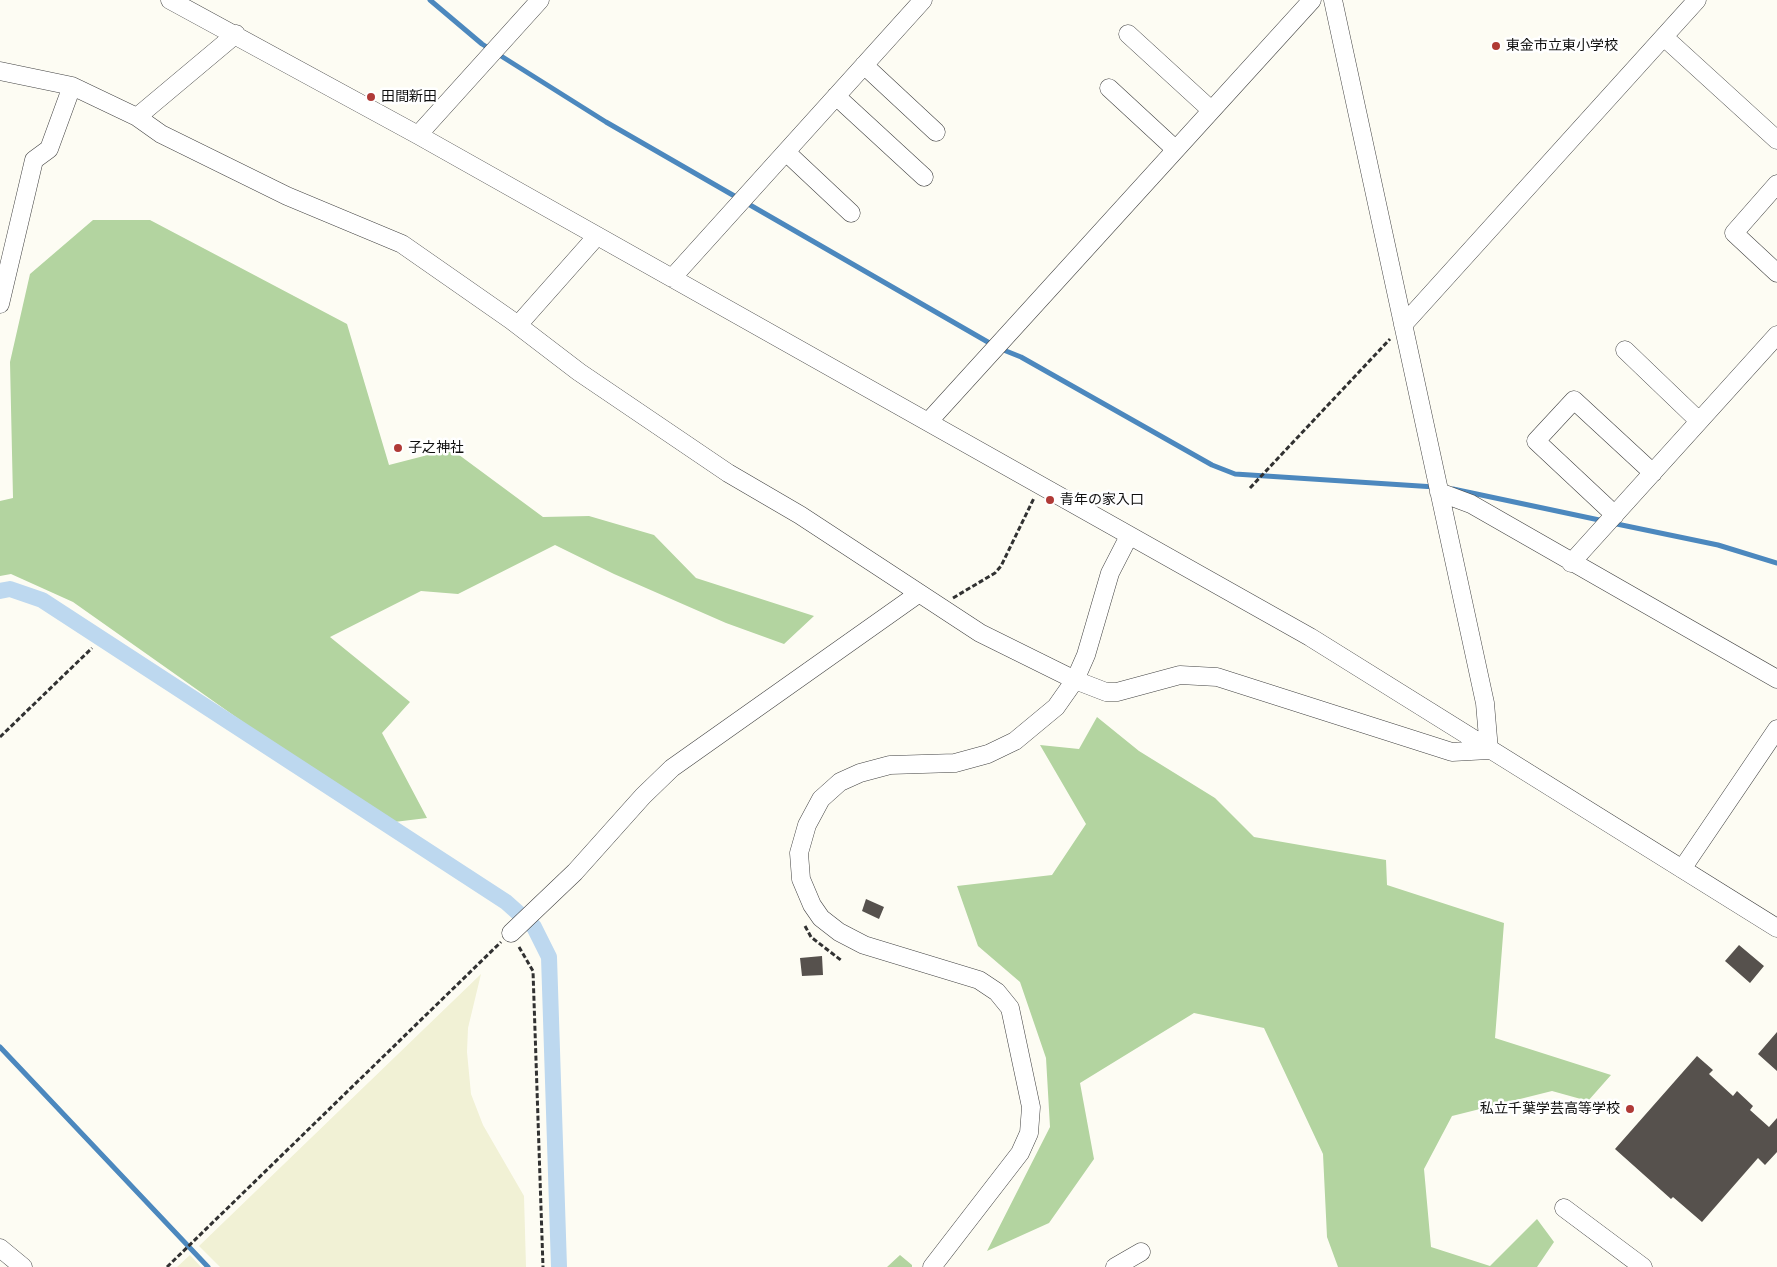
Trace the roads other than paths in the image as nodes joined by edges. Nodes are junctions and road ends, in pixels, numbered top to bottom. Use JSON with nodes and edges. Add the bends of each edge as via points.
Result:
{"nodes":[{"id":1,"x":170,"y":0,"type":"edge"},
{"id":2,"x":540,"y":0,"type":"edge"},
{"id":3,"x":923,"y":0,"type":"edge"},
{"id":4,"x":1312,"y":0,"type":"edge"},
{"id":5,"x":1334,"y":0,"type":"edge"},
{"id":6,"x":1697,"y":0,"type":"edge"},
{"id":7,"x":236,"y":34,"type":"junction"},
{"id":8,"x":1128,"y":34,"type":"dead end"},
{"id":9,"x":1664,"y":37,"type":"junction"},
{"id":10,"x":864,"y":66,"type":"junction"},
{"id":11,"x":0,"y":71,"type":"edge"},
{"id":12,"x":72,"y":86,"type":"junction"},
{"id":13,"x":1109,"y":88,"type":"dead end"},
{"id":14,"x":836,"y":96,"type":"junction"},
{"id":15,"x":1211,"y":110,"type":"junction"},
{"id":16,"x":137,"y":117,"type":"junction"},
{"id":17,"x":936,"y":132,"type":"dead end"},
{"id":18,"x":418,"y":135,"type":"junction"},
{"id":19,"x":1777,"y":140,"type":"edge"},
{"id":20,"x":1175,"y":150,"type":"junction"},
{"id":21,"x":786,"y":152,"type":"junction"},
{"id":22,"x":924,"y":177,"type":"dead end"},
{"id":23,"x":1777,"y":184,"type":"edge"},
{"id":24,"x":851,"y":213,"type":"dead end"},
{"id":25,"x":596,"y":237,"type":"junction"},
{"id":26,"x":1777,"y":272,"type":"edge"},
{"id":27,"x":672,"y":278,"type":"junction"},
{"id":28,"x":0,"y":304,"type":"edge"},
{"id":29,"x":518,"y":325,"type":"junction"},
{"id":30,"x":1403,"y":325,"type":"junction"},
{"id":31,"x":1777,"y":335,"type":"edge"},
{"id":32,"x":1625,"y":350,"type":"dead end"},
{"id":33,"x":929,"y":421,"type":"junction"},
{"id":34,"x":1699,"y":422,"type":"junction"},
{"id":35,"x":1653,"y":473,"type":"junction"},
{"id":36,"x":1440,"y":492,"type":"junction"},
{"id":37,"x":1615,"y":515,"type":"junction"},
{"id":38,"x":1129,"y":536,"type":"junction"},
{"id":39,"x":1571,"y":563,"type":"junction"},
{"id":40,"x":918,"y":594,"type":"junction"},
{"id":41,"x":1777,"y":679,"type":"edge"},
{"id":42,"x":1075,"y":680,"type":"junction"},
{"id":43,"x":1777,"y":729,"type":"edge"},
{"id":44,"x":1489,"y":750,"type":"junction"},
{"id":45,"x":1682,"y":869,"type":"junction"},
{"id":46,"x":1777,"y":928,"type":"edge"},
{"id":47,"x":510,"y":933,"type":"road end"},
{"id":48,"x":1564,"y":1208,"type":"dead end"},
{"id":49,"x":0,"y":1248,"type":"edge"},
{"id":50,"x":1141,"y":1252,"type":"dead end"},
{"id":51,"x":23,"y":1267,"type":"edge"},
{"id":52,"x":932,"y":1267,"type":"edge"},
{"id":53,"x":1116,"y":1267,"type":"edge"},
{"id":54,"x":1642,"y":1267,"type":"edge"}],
"edges":[{"from":1,"to":7,"type":"street"},
{"from":2,"to":18,"type":"street"},
{"from":3,"to":10,"type":"street"},
{"from":4,"to":15,"type":"street"},
{"from":5,"to":30,"type":"street"},
{"from":6,"to":9,"type":"street"},
{"from":7,"to":16,"type":"street"},
{"from":7,"to":18,"type":"street"},
{"from":8,"to":15,"type":"street"},
{"from":9,"to":19,"type":"street"},
{"from":9,"to":30,"type":"street"},
{"from":10,"to":14,"type":"street"},
{"from":10,"to":17,"type":"street"},
{"from":11,"to":12,"type":"street"},
{"from":12,"to":16,"type":"street"},
{"from":12,"to":28,"type":"street","via":[[49,148],[34,160]]},
{"from":13,"to":20,"type":"street"},
{"from":14,"to":21,"type":"street"},
{"from":14,"to":22,"type":"street"},
{"from":15,"to":20,"type":"street"},
{"from":16,"to":29,"type":"street","via":[[160,134],[288,196],[402,244]]},
{"from":18,"to":25,"type":"street"},
{"from":20,"to":33,"type":"street"},
{"from":21,"to":24,"type":"street"},
{"from":21,"to":27,"type":"street"},
{"from":23,"to":26,"type":"street","via":[[1734,233]]},
{"from":25,"to":27,"type":"street"},
{"from":25,"to":29,"type":"street"},
{"from":27,"to":33,"type":"street"},
{"from":29,"to":40,"type":"street","via":[[662,430],[800,515]]},
{"from":30,"to":36,"type":"street"},
{"from":31,"to":34,"type":"street"},
{"from":32,"to":34,"type":"street"},
{"from":33,"to":38,"type":"street"},
{"from":34,"to":35,"type":"street"},
{"from":35,"to":37,"type":"street"},
{"from":35,"to":37,"type":"street","via":[[1574,400],[1536,440]]},
{"from":36,"to":39,"type":"street","via":[[1471,504]]},
{"from":36,"to":44,"type":"street","via":[[1485,703]]},
{"from":37,"to":39,"type":"street"},
{"from":38,"to":42,"type":"street","via":[[1110,573],[1086,655]]},
{"from":38,"to":44,"type":"street","via":[[1310,637]]},
{"from":39,"to":41,"type":"street","via":[[1628,592]]},
{"from":40,"to":42,"type":"street","via":[[980,633]]},
{"from":40,"to":47,"type":"street","via":[[672,768],[575,872]]},
{"from":42,"to":44,"type":"street","via":[[1106,692],[1118,692],[1180,675],[1217,677],[1452,752]]},
{"from":42,"to":52,"type":"street","via":[[1056,706],[1015,741],[988,754],[955,763],[890,765],[840,782],[821,799],[807,825],[799,854],[801,880],[812,905],[839,932],[864,944],[979,980],[997,992],[1010,1008],[1031,1107],[1029,1133],[1015,1160]]},
{"from":43,"to":45,"type":"street"},
{"from":44,"to":45,"type":"street"},
{"from":45,"to":46,"type":"street"},
{"from":48,"to":54,"type":"street"},
{"from":49,"to":51,"type":"street"},
{"from":50,"to":53,"type":"street"}]}
